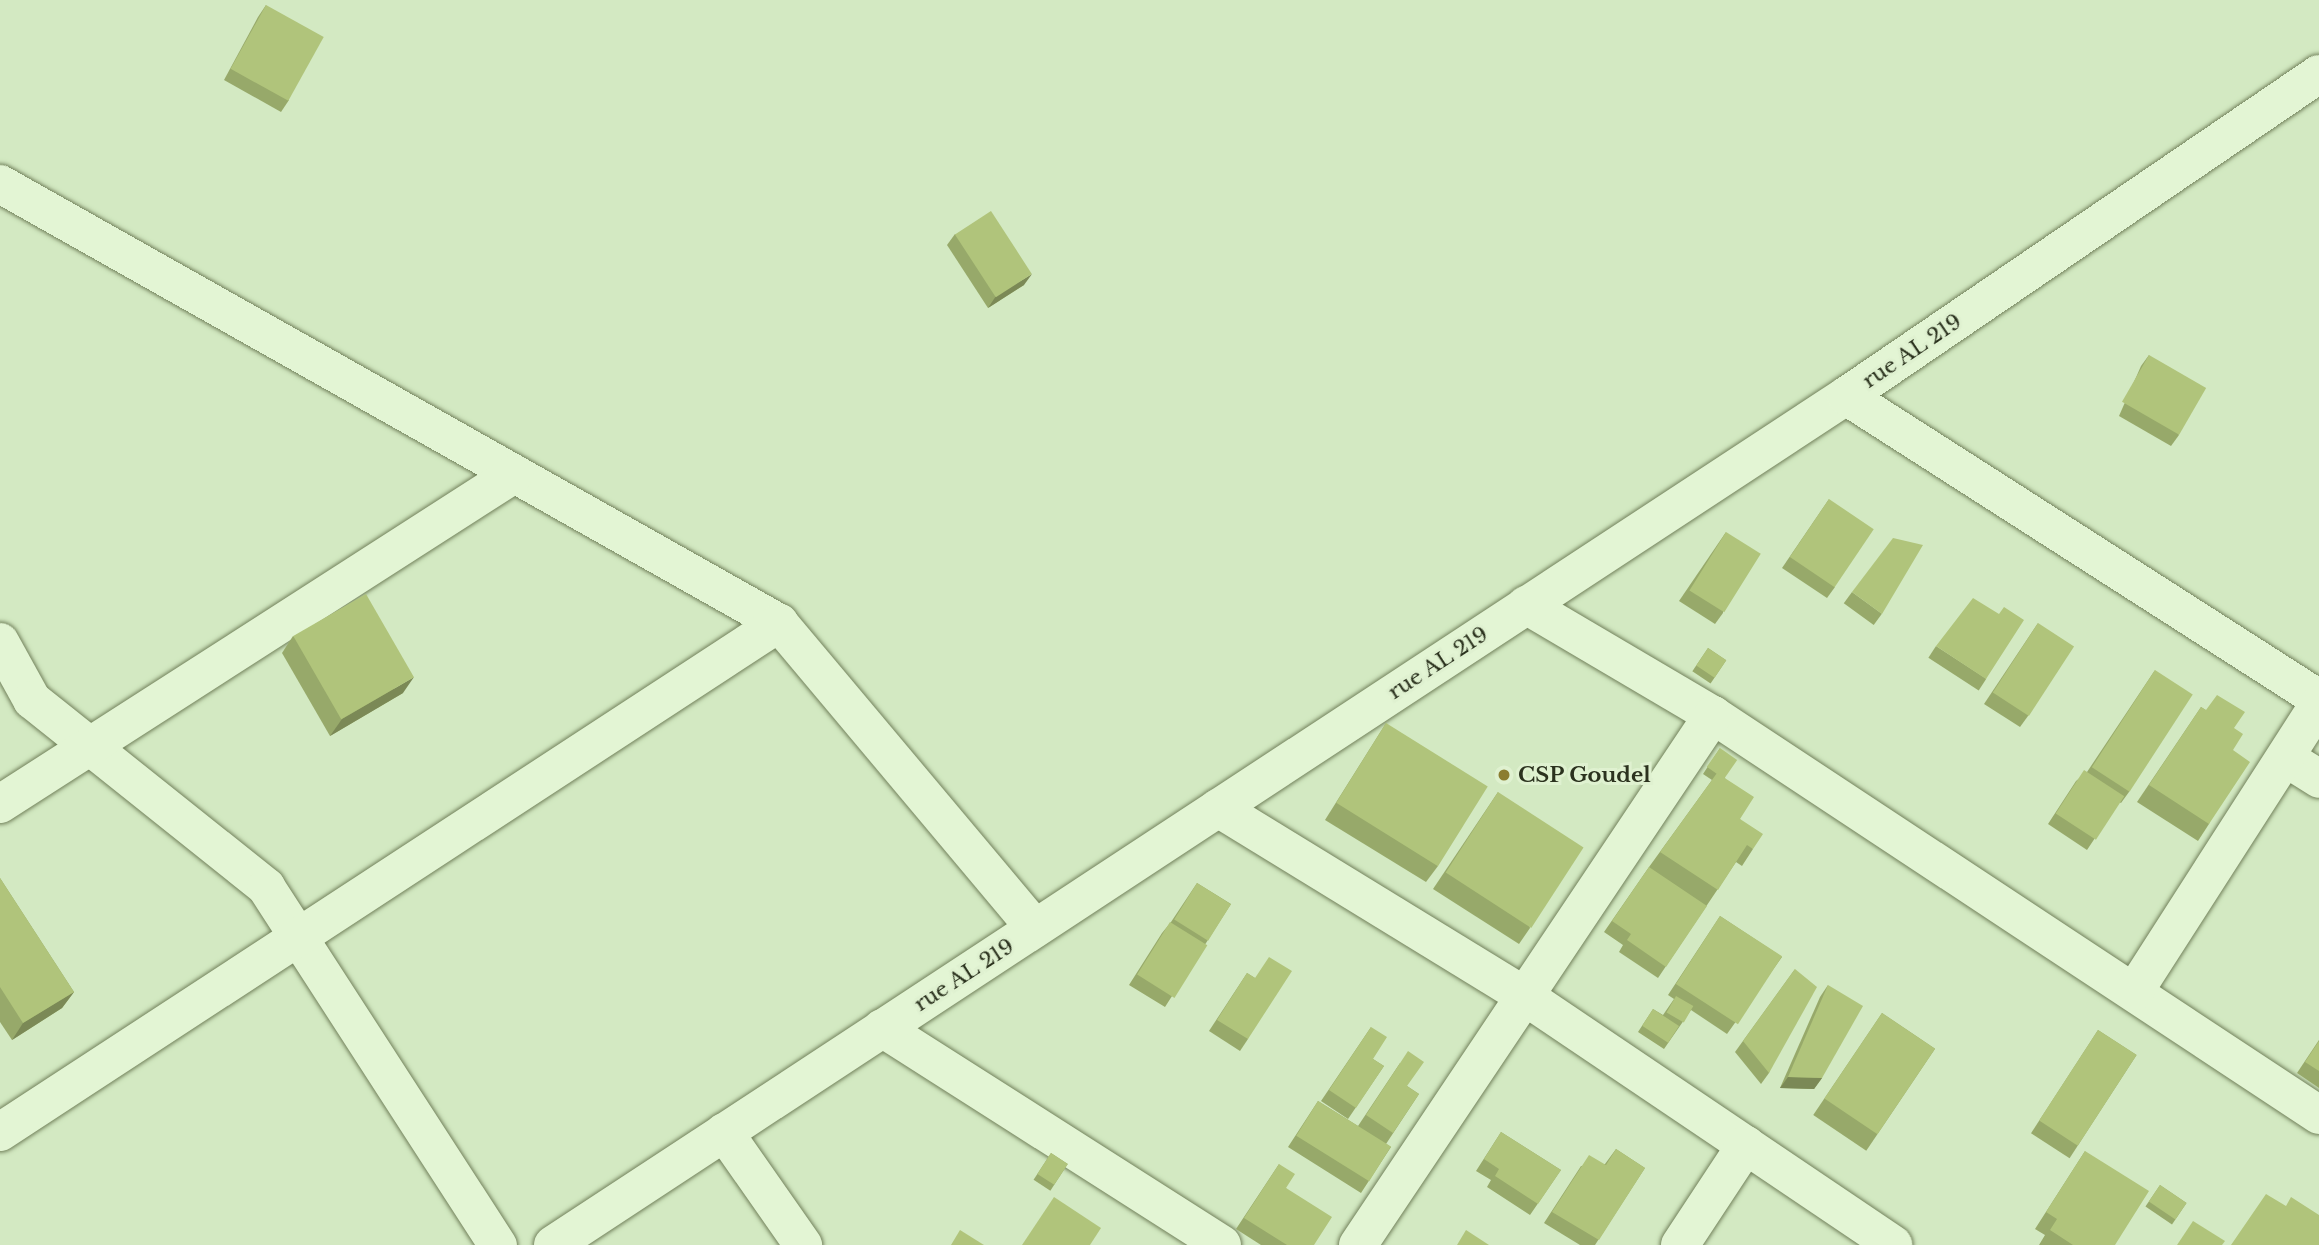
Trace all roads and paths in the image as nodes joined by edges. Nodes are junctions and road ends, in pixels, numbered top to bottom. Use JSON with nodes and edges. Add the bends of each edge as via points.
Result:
{"nodes":[{"id":1,"x":2319,"y":74,"type":"edge"},
{"id":2,"x":0,"y":184,"type":"edge"},
{"id":3,"x":1846,"y":396,"type":"junction"},
{"id":4,"x":514,"y":474,"type":"junction"},
{"id":5,"x":1526,"y":605,"type":"junction"},
{"id":6,"x":779,"y":623,"type":"junction"},
{"id":7,"x":0,"y":642,"type":"edge"},
{"id":8,"x":2319,"y":701,"type":"edge"},
{"id":9,"x":1713,"y":715,"type":"junction"},
{"id":10,"x":89,"y":747,"type":"junction"},
{"id":11,"x":2286,"y":758,"type":"junction"},
{"id":12,"x":2319,"y":779,"type":"edge"},
{"id":13,"x":0,"y":804,"type":"edge"},
{"id":14,"x":1218,"y":808,"type":"junction"},
{"id":15,"x":1035,"y":928,"type":"junction"},
{"id":16,"x":299,"y":937,"type":"junction"},
{"id":17,"x":2134,"y":992,"type":"junction"},
{"id":18,"x":1526,"y":997,"type":"junction"},
{"id":19,"x":882,"y":1028,"type":"junction"},
{"id":20,"x":2319,"y":1115,"type":"edge"},
{"id":21,"x":0,"y":1132,"type":"edge"},
{"id":22,"x":724,"y":1132,"type":"junction"},
{"id":23,"x":1746,"y":1146,"type":"junction"},
{"id":24,"x":498,"y":1245,"type":"edge"},
{"id":25,"x":553,"y":1245,"type":"edge"},
{"id":26,"x":803,"y":1245,"type":"edge"},
{"id":27,"x":1222,"y":1245,"type":"edge"},
{"id":28,"x":1359,"y":1245,"type":"edge"},
{"id":29,"x":1680,"y":1245,"type":"edge"},
{"id":30,"x":1893,"y":1245,"type":"edge"}],
"edges":[{"from":1,"to":3,"type":"street","name":"rue AL 219"},
{"from":2,"to":4,"type":"street"},
{"from":3,"to":5,"type":"street","name":"rue AL 219"},
{"from":3,"to":8,"type":"street"},
{"from":4,"to":6,"type":"street"},
{"from":4,"to":10,"type":"street"},
{"from":5,"to":9,"type":"street"},
{"from":5,"to":14,"type":"street","name":"rue AL 219"},
{"from":6,"to":15,"type":"street"},
{"from":6,"to":16,"type":"street"},
{"from":7,"to":10,"type":"street","via":[[32,700]]},
{"from":8,"to":11,"type":"street"},
{"from":9,"to":17,"type":"street"},
{"from":9,"to":18,"type":"street"},
{"from":10,"to":13,"type":"street"},
{"from":10,"to":16,"type":"street","via":[[266,887]]},
{"from":11,"to":12,"type":"street"},
{"from":11,"to":17,"type":"street"},
{"from":14,"to":15,"type":"street","name":"rue AL 219"},
{"from":14,"to":18,"type":"street"},
{"from":15,"to":19,"type":"street","name":"rue AL 219"},
{"from":16,"to":21,"type":"street"},
{"from":16,"to":24,"type":"street"},
{"from":17,"to":20,"type":"street"},
{"from":18,"to":23,"type":"street"},
{"from":18,"to":28,"type":"street"},
{"from":19,"to":22,"type":"street","name":"rue AL 219"},
{"from":19,"to":27,"type":"street"},
{"from":22,"to":25,"type":"street","name":"rue AL 219"},
{"from":22,"to":26,"type":"street"},
{"from":23,"to":29,"type":"street"},
{"from":23,"to":30,"type":"street"}]}
